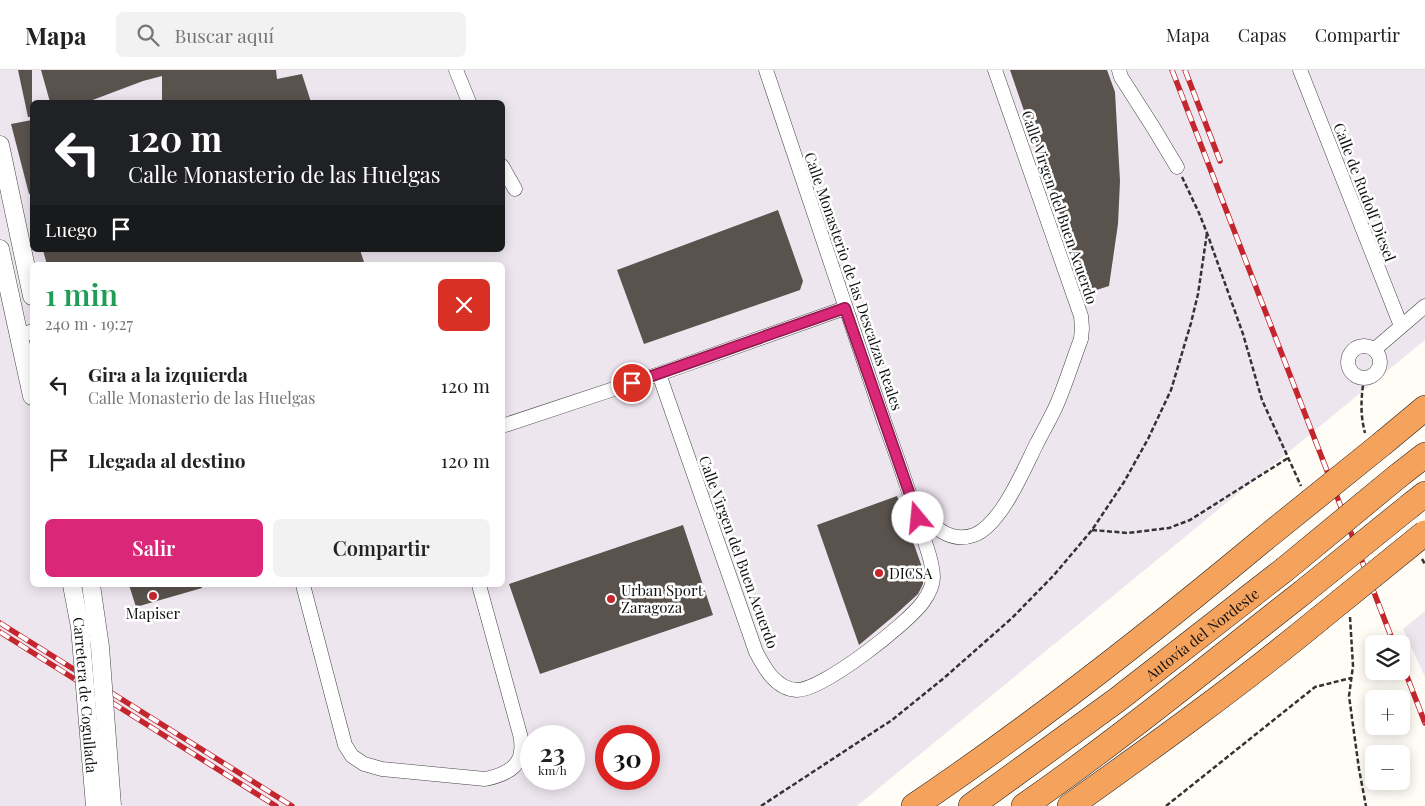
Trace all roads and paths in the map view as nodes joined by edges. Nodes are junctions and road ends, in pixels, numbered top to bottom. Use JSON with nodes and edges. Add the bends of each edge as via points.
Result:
{"nodes":[{"id":1,"x":456,"y":70,"type":"edge"},
{"id":2,"x":766,"y":70,"type":"edge"},
{"id":3,"x":995,"y":70,"type":"edge"},
{"id":4,"x":1300,"y":70,"type":"edge"},
{"id":5,"x":1120,"y":74,"type":"edge"},
{"id":6,"x":468,"y":100,"type":"edge"},
{"id":7,"x":0,"y":145,"type":"edge"},
{"id":8,"x":1177,"y":167,"type":"joint"},
{"id":9,"x":505,"y":171,"type":"edge"},
{"id":10,"x":515,"y":189,"type":"dead end"},
{"id":11,"x":1207,"y":233,"type":"junction"},
{"id":12,"x":0,"y":249,"type":"edge"},
{"id":13,"x":30,"y":287,"type":"edge"},
{"id":14,"x":1425,"y":306,"type":"edge"},
{"id":15,"x":845,"y":308,"type":"junction"},
{"id":16,"x":1401,"y":326,"type":"junction"},
{"id":17,"x":26,"y":336,"type":"edge"},
{"id":18,"x":1375,"y":349,"type":"dead end"},
{"id":19,"x":659,"y":374,"type":"junction"},
{"id":20,"x":30,"y":376,"type":"edge"},
{"id":21,"x":1425,"y":408,"type":"edge"},
{"id":22,"x":505,"y":425,"type":"edge"},
{"id":23,"x":1425,"y":444,"type":"edge"},
{"id":24,"x":1288,"y":458,"type":"junction"},
{"id":25,"x":1410,"y":467,"type":"edge"},
{"id":26,"x":1302,"y":491,"type":"dead end"},
{"id":27,"x":1418,"y":499,"type":"edge"},
{"id":28,"x":913,"y":502,"type":"junction"},
{"id":29,"x":1092,"y":530,"type":"junction"},
{"id":30,"x":1425,"y":533,"type":"edge"},
{"id":31,"x":72,"y":587,"type":"edge"},
{"id":32,"x":91,"y":587,"type":"edge"},
{"id":33,"x":304,"y":587,"type":"edge"},
{"id":34,"x":480,"y":587,"type":"edge"},
{"id":35,"x":1350,"y":613,"type":"dead end"},
{"id":36,"x":1351,"y":678,"type":"junction"},
{"id":37,"x":95,"y":806,"type":"edge"},
{"id":38,"x":112,"y":806,"type":"edge"},
{"id":39,"x":761,"y":806,"type":"edge"},
{"id":40,"x":914,"y":806,"type":"edge"},
{"id":41,"x":971,"y":806,"type":"edge"},
{"id":42,"x":1024,"y":806,"type":"edge"},
{"id":43,"x":1070,"y":806,"type":"edge"},
{"id":44,"x":1166,"y":806,"type":"edge"},
{"id":45,"x":1366,"y":806,"type":"edge"}],
"edges":[{"from":1,"to":6,"type":"street"},
{"from":2,"to":15,"type":"street","name":"Calle Monasterio de las Descalzas Reales"},
{"from":3,"to":28,"type":"street","name":"Calle Virgen del Buen Acuerdo","via":[[1081,316],[1081,339],[1052,413],[1010,497],[982,532],[964,537],[944,533],[934,527]]},
{"from":4,"to":16,"type":"street","name":"Calle de Rudolf Diesel"},
{"from":5,"to":8,"type":"street"},
{"from":7,"to":13,"type":"street"},
{"from":8,"to":11,"type":"path"},
{"from":9,"to":10,"type":"street"},
{"from":11,"to":24,"type":"path","via":[[1243,334],[1262,400]]},
{"from":11,"to":29,"type":"path","via":[[1198,294],[1171,390],[1124,482]]},
{"from":12,"to":17,"type":"street"},
{"from":14,"to":16,"type":"street"},
{"from":15,"to":19,"type":"street"},
{"from":15,"to":28,"type":"street","name":"Calle Monasterio de las Descalzas Reales"},
{"from":16,"to":18,"type":"street"},
{"from":17,"to":20,"type":"street"},
{"from":19,"to":22,"type":"street"},
{"from":19,"to":28,"type":"street","name":"Calle Virgen del Buen Acuerdo","via":[[756,652],[774,680],[785,687],[807,688],[858,660],[924,602],[931,589],[932,566]]},
{"from":21,"to":40,"type":"highway","bridge":true,"via":[[1071,694]]},
{"from":23,"to":25,"type":"highway","name":"Autovía del Nordeste"},
{"from":24,"to":26,"type":"path"},
{"from":24,"to":29,"type":"path","via":[[1190,520],[1169,528],[1128,533]]},
{"from":25,"to":41,"type":"highway","name":"Autovía del Nordeste","bridge":true,"via":[[1117,700]]},
{"from":27,"to":42,"type":"highway","name":"Autovía del Nordeste","bridge":true,"via":[[1170,696]]},
{"from":29,"to":39,"type":"path","via":[[1012,618],[944,678],[892,720]]},
{"from":30,"to":43,"type":"highway","bridge":true,"via":[[1286,646]]},
{"from":31,"to":37,"type":"street","name":"Carretera de Cogullada","bridge":true,"via":[[80,627]]},
{"from":32,"to":38,"type":"street","name":"Carretera de Cogullada","bridge":true,"via":[[100,647]]},
{"from":33,"to":34,"type":"street","via":[[345,744],[352,756],[364,764],[382,769],[485,779],[510,770],[522,752],[521,738]]},
{"from":35,"to":36,"type":"path"},
{"from":36,"to":44,"type":"path","via":[[1315,687]]},
{"from":36,"to":45,"type":"path","via":[[1348,696]]}]}
